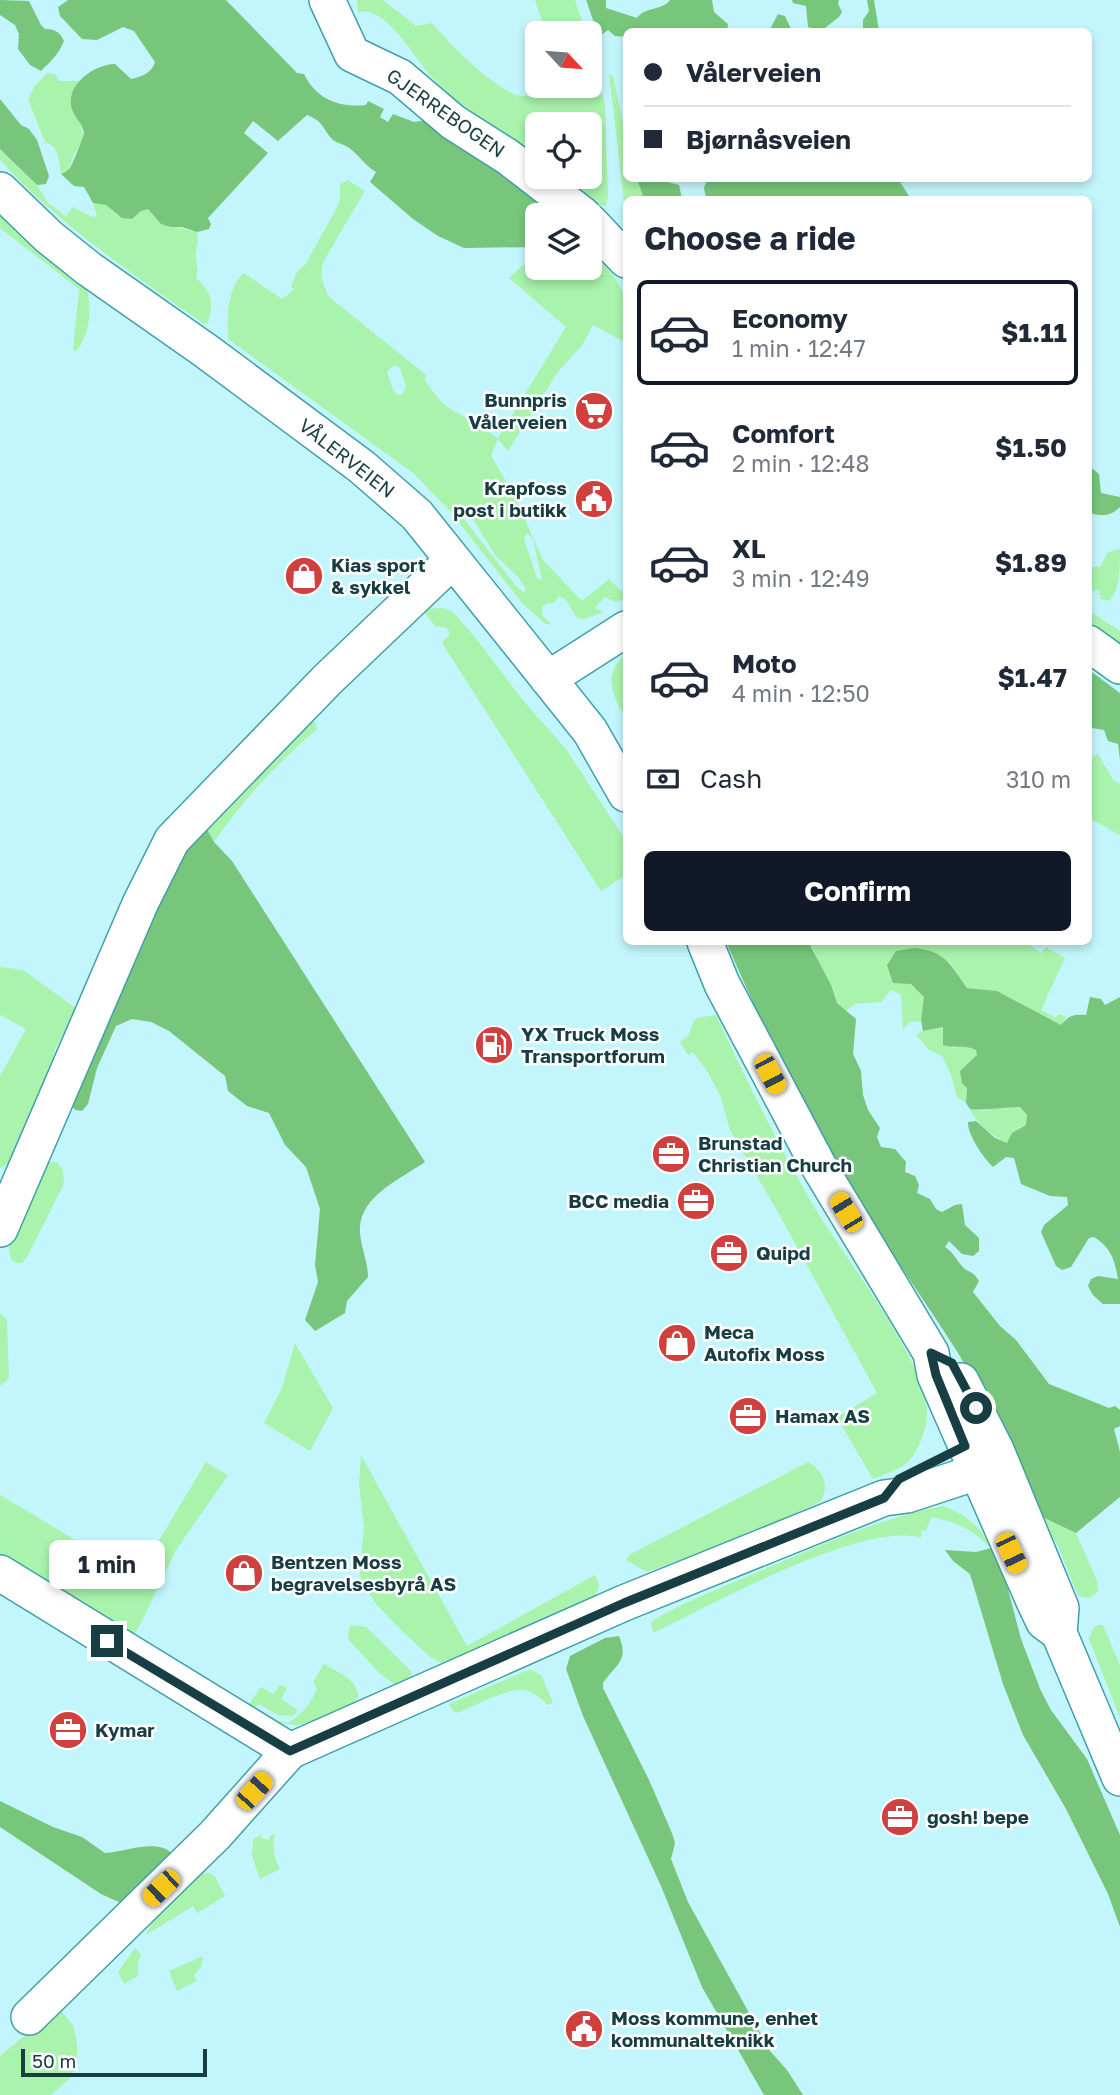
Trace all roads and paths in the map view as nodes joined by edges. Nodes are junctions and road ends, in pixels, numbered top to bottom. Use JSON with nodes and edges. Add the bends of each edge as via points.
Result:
{"nodes":[{"id":1,"x":327,"y":0,"type":"edge"},
{"id":2,"x":0,"y":190,"type":"edge"},
{"id":3,"x":567,"y":203,"type":"edge"},
{"id":4,"x":602,"y":235,"type":"edge"},
{"id":5,"x":623,"y":257,"type":"edge"},
{"id":6,"x":452,"y":561,"type":"junction"},
{"id":7,"x":623,"y":631,"type":"edge"},
{"id":8,"x":1092,"y":646,"type":"edge"},
{"id":9,"x":1120,"y":666,"type":"edge"},
{"id":10,"x":548,"y":679,"type":"junction"},
{"id":11,"x":623,"y":789,"type":"edge"},
{"id":12,"x":706,"y":945,"type":"edge"},
{"id":13,"x":0,"y":1229,"type":"edge"},
{"id":14,"x":979,"y":1456,"type":"junction"},
{"id":15,"x":0,"y":1573,"type":"edge"},
{"id":16,"x":290,"y":1751,"type":"junction"},
{"id":17,"x":1120,"y":1777,"type":"edge"},
{"id":18,"x":29,"y":2017,"type":"dead end"}],
"edges":[{"from":1,"to":3,"type":"street","name":"GJERREBOGEN","via":[[352,54],[400,77],[453,122]]},
{"from":2,"to":6,"type":"street","name":"VÅLERVEIEN","via":[[89,269],[362,467],[417,515]]},
{"from":4,"to":5,"type":"street"},
{"from":6,"to":10,"type":"street","name":"VÅLERVEIEN"},
{"from":6,"to":13,"type":"street","via":[[327,680],[172,840]]},
{"from":7,"to":10,"type":"street"},
{"from":8,"to":9,"type":"street"},
{"from":10,"to":11,"type":"street","name":"VÅLERVEIEN","via":[[590,731]]},
{"from":12,"to":14,"type":"street","via":[[722,984],[818,1165],[931,1353],[936,1375]]},
{"from":14,"to":16,"type":"street","via":[[907,1495],[884,1498],[624,1603]]},
{"from":14,"to":17,"type":"street","via":[[1011,1553],[1044,1622],[1059,1633]]},
{"from":15,"to":16,"type":"street"},
{"from":16,"to":18,"type":"street","via":[[215,1835]]}]}
